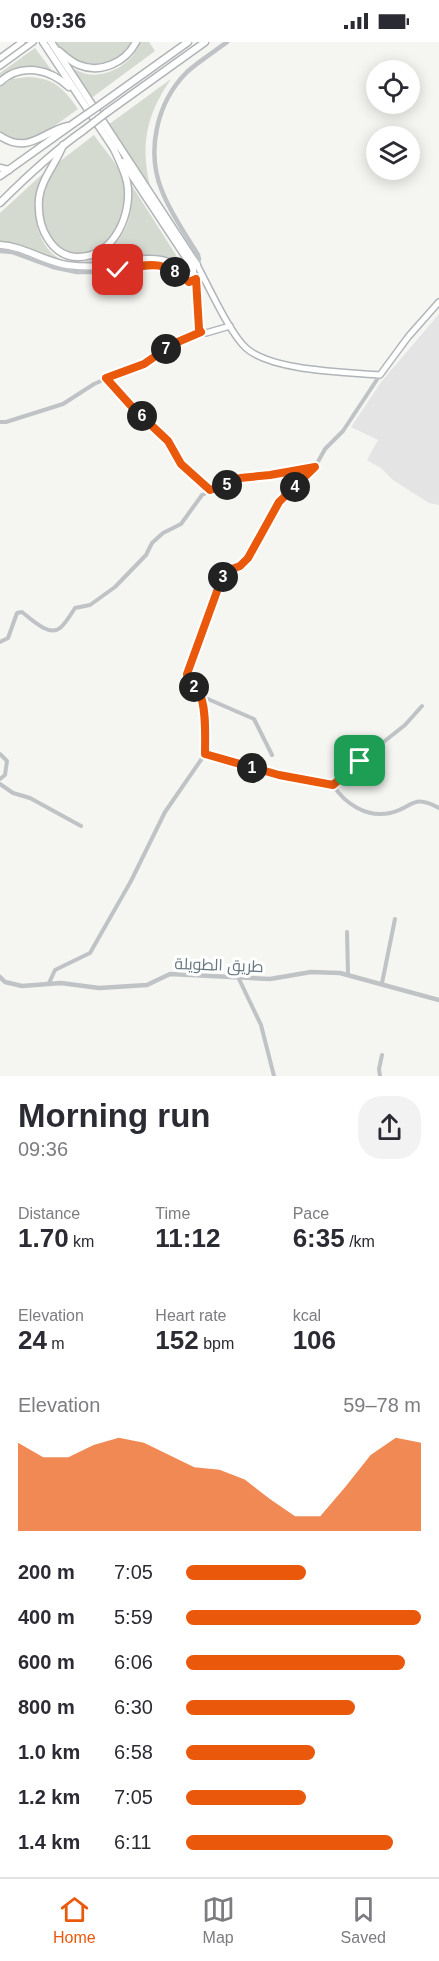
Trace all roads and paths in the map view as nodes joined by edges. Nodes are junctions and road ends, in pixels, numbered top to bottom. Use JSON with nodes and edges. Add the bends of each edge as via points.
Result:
{"nodes":[{"id":1,"x":22,"y":42,"type":"edge"},
{"id":2,"x":43,"y":42,"type":"edge"},
{"id":3,"x":51,"y":42,"type":"edge"},
{"id":4,"x":136,"y":42,"type":"edge"},
{"id":5,"x":188,"y":42,"type":"edge"},
{"id":6,"x":206,"y":42,"type":"edge"},
{"id":7,"x":227,"y":42,"type":"edge"},
{"id":8,"x":32,"y":43,"type":"edge"},
{"id":9,"x":56,"y":49,"type":"junction"},
{"id":10,"x":0,"y":58,"type":"edge"},
{"id":11,"x":0,"y":66,"type":"edge"},
{"id":12,"x":0,"y":80,"type":"edge"},
{"id":13,"x":77,"y":93,"type":"junction"},
{"id":14,"x":74,"y":124,"type":"junction"},
{"id":15,"x":0,"y":136,"type":"edge"},
{"id":16,"x":63,"y":145,"type":"junction"},
{"id":17,"x":113,"y":147,"type":"junction"},
{"id":18,"x":0,"y":168,"type":"edge"},
{"id":19,"x":9,"y":170,"type":"junction"},
{"id":20,"x":0,"y":176,"type":"edge"},
{"id":21,"x":0,"y":203,"type":"edge"},
{"id":22,"x":0,"y":245,"type":"edge"},
{"id":23,"x":0,"y":251,"type":"edge"},
{"id":24,"x":195,"y":266,"type":"junction"},
{"id":25,"x":196,"y":279,"type":"junction"},
{"id":26,"x":207,"y":282,"type":"junction"},
{"id":27,"x":197,"y":290,"type":"junction"},
{"id":28,"x":439,"y":302,"type":"edge"},
{"id":29,"x":230,"y":326,"type":"junction"},
{"id":30,"x":201,"y":332,"type":"junction"},
{"id":31,"x":380,"y":375,"type":"junction"},
{"id":32,"x":106,"y":378,"type":"junction"},
{"id":33,"x":0,"y":422,"type":"edge"},
{"id":34,"x":315,"y":467,"type":"junction"},
{"id":35,"x":210,"y":490,"type":"junction"},
{"id":36,"x":0,"y":642,"type":"edge"},
{"id":37,"x":200,"y":696,"type":"junction"},
{"id":38,"x":422,"y":706,"type":"dead end"},
{"id":39,"x":0,"y":754,"type":"edge"},
{"id":40,"x":205,"y":754,"type":"junction"},
{"id":41,"x":272,"y":755,"type":"dead end"},
{"id":42,"x":0,"y":779,"type":"edge"},
{"id":43,"x":0,"y":784,"type":"edge"},
{"id":44,"x":333,"y":785,"type":"junction"},
{"id":45,"x":439,"y":808,"type":"edge"},
{"id":46,"x":81,"y":826,"type":"dead end"},
{"id":47,"x":395,"y":919,"type":"dead end"},
{"id":48,"x":347,"y":932,"type":"dead end"},
{"id":49,"x":348,"y":974,"type":"junction"},
{"id":50,"x":0,"y":978,"type":"edge"},
{"id":51,"x":239,"y":979,"type":"junction"},
{"id":52,"x":50,"y":983,"type":"junction"},
{"id":53,"x":382,"y":983,"type":"junction"},
{"id":54,"x":439,"y":999,"type":"edge"},
{"id":55,"x":382,"y":1055,"type":"dead end"},
{"id":56,"x":274,"y":1076,"type":"edge"},
{"id":57,"x":380,"y":1076,"type":"edge"}],
"edges":[{"from":1,"to":10,"type":"main road"},
{"from":2,"to":13,"type":"highway"},
{"from":3,"to":9,"type":"highway"},
{"from":4,"to":9,"type":"highway","via":[[120,61],[99,67],[78,64]]},
{"from":5,"to":14,"type":"highway","bridge":true},
{"from":6,"to":16,"type":"highway","bridge":true},
{"from":7,"to":24,"type":"street","via":[[178,83],[162,111],[155,142],[160,186],[199,257]]},
{"from":8,"to":11,"type":"main road"},
{"from":9,"to":24,"type":"highway"},
{"from":12,"to":13,"type":"highway","via":[[24,70],[46,72]]},
{"from":13,"to":17,"type":"highway"},
{"from":14,"to":15,"type":"highway","via":[[26,144]]},
{"from":14,"to":19,"type":"highway"},
{"from":16,"to":17,"type":"highway","via":[[41,189],[39,215],[55,248],[80,257],[105,247],[124,218],[128,199],[126,179]]},
{"from":16,"to":21,"type":"highway"},
{"from":17,"to":24,"type":"highway"},
{"from":18,"to":19,"type":"highway"},
{"from":19,"to":20,"type":"highway"},
{"from":22,"to":25,"type":"highway","via":[[76,266],[158,259]]},
{"from":23,"to":25,"type":"street","via":[[69,271],[102,272],[153,264],[170,269],[189,282]]},
{"from":24,"to":25,"type":"main road"},
{"from":24,"to":26,"type":"main road"},
{"from":25,"to":27,"type":"main road"},
{"from":26,"to":27,"type":"main road","via":[[202,291]]},
{"from":26,"to":29,"type":"main road"},
{"from":27,"to":30,"type":"main road"},
{"from":28,"to":31,"type":"main road"},
{"from":29,"to":30,"type":"main road"},
{"from":29,"to":31,"type":"main road","via":[[245,347],[280,365]]},
{"from":30,"to":32,"type":"street","via":[[173,344],[144,364]]},
{"from":31,"to":34,"type":"street"},
{"from":32,"to":33,"type":"street","via":[[63,404]]},
{"from":32,"to":35,"type":"street","via":[[168,441],[181,464]]},
{"from":34,"to":35,"type":"street","via":[[240,478]]},
{"from":34,"to":37,"type":"street","via":[[279,502],[248,558],[224,572],[187,674]]},
{"from":35,"to":36,"type":"street","via":[[181,524],[152,543],[146,555],[115,587],[90,605],[75,608],[61,628],[48,630],[17,612],[8,638]]},
{"from":37,"to":40,"type":"street"},
{"from":37,"to":41,"type":"street","via":[[254,719]]},
{"from":38,"to":44,"type":"street","via":[[405,726]]},
{"from":39,"to":42,"type":"street","via":[[7,761]]},
{"from":40,"to":44,"type":"street"},
{"from":40,"to":52,"type":"street","via":[[165,812],[90,953],[55,970]]},
{"from":43,"to":46,"type":"street"},
{"from":44,"to":45,"type":"street","via":[[351,805],[376,813],[393,812],[419,801]]},
{"from":47,"to":53,"type":"street"},
{"from":48,"to":49,"type":"street"},
{"from":49,"to":51,"type":"street","name":"طريق الطويلة","via":[[311,972],[287,978]]},
{"from":49,"to":53,"type":"street","name":"طريق الطويلة"},
{"from":50,"to":52,"type":"street","name":"طريق الطويلة","via":[[22,986]]},
{"from":51,"to":52,"type":"street","name":"طريق الطويلة","via":[[170,974],[147,985],[99,988]]},
{"from":51,"to":56,"type":"street","via":[[261,1025]]},
{"from":53,"to":54,"type":"street","name":"طريق الطويلة"},
{"from":55,"to":57,"type":"street"}]}
